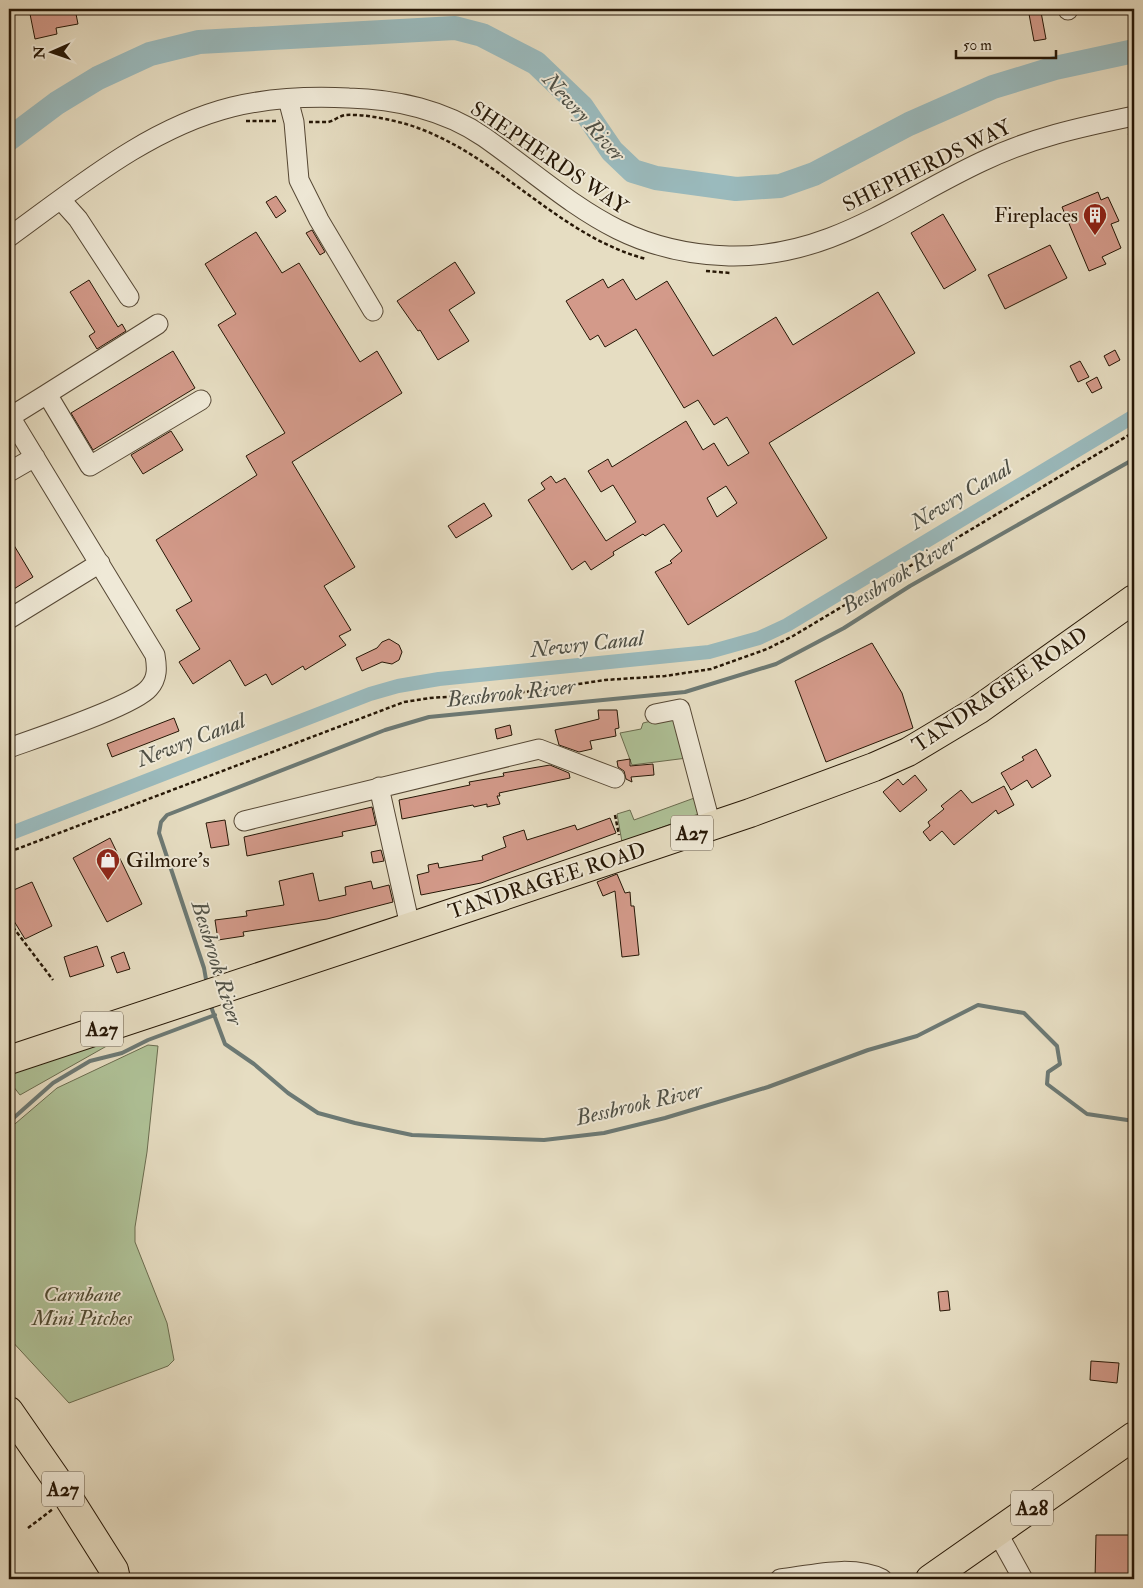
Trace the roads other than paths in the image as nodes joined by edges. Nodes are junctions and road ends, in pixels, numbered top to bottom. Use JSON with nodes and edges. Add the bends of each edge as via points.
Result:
{"nodes":[{"id":1,"x":288,"y":99,"type":"junction"},
{"id":2,"x":1134,"y":116,"type":"edge"},
{"id":3,"x":62,"y":200,"type":"junction"},
{"id":4,"x":9,"y":237,"type":"edge"},
{"id":5,"x":129,"y":297,"type":"dead end"},
{"id":6,"x":373,"y":311,"type":"dead end"},
{"id":7,"x":158,"y":324,"type":"dead end"},
{"id":8,"x":47,"y":394,"type":"junction"},
{"id":9,"x":201,"y":400,"type":"dead end"},
{"id":10,"x":9,"y":416,"type":"edge"},
{"id":11,"x":35,"y":457,"type":"junction"},
{"id":12,"x":9,"y":472,"type":"edge"},
{"id":13,"x":100,"y":563,"type":"junction"},
{"id":14,"x":1134,"y":599,"type":"edge"},
{"id":15,"x":9,"y":619,"type":"edge"},
{"id":16,"x":655,"y":714,"type":"dead end"},
{"id":17,"x":9,"y":748,"type":"edge"},
{"id":18,"x":615,"y":778,"type":"dead end"},
{"id":19,"x":379,"y":787,"type":"junction"},
{"id":20,"x":244,"y":820,"type":"dead end"},
{"id":21,"x":711,"y":826,"type":"junction"},
{"id":22,"x":410,"y":926,"type":"junction"},
{"id":23,"x":9,"y":1060,"type":"edge"},
{"id":24,"x":9,"y":1412,"type":"edge"},
{"id":25,"x":1134,"y":1436,"type":"edge"},
{"id":26,"x":997,"y":1532,"type":"junction"},
{"id":27,"x":119,"y":1576,"type":"edge"},
{"id":28,"x":780,"y":1579,"type":"edge"},
{"id":29,"x":882,"y":1579,"type":"edge"},
{"id":30,"x":930,"y":1579,"type":"edge"},
{"id":31,"x":1023,"y":1579,"type":"edge"}],
"edges":[{"from":1,"to":2,"type":"street","name":"SHEPHERDS WAY","via":[[372,98],[446,118],[479,134],[585,213],[622,233],[657,246],[730,256],[801,247],[840,234],[1011,148],[1060,132]]},
{"from":1,"to":3,"type":"street","name":"SHEPHERDS WAY","via":[[233,107],[191,121],[134,150]]},
{"from":1,"to":6,"type":"street","via":[[294,122],[299,180]]},
{"from":3,"to":4,"type":"street","name":"SHEPHERDS WAY"},
{"from":3,"to":5,"type":"street"},
{"from":7,"to":8,"type":"street"},
{"from":8,"to":9,"type":"street","via":[[90,466]]},
{"from":8,"to":10,"type":"street"},
{"from":10,"to":11,"type":"street"},
{"from":11,"to":12,"type":"street"},
{"from":11,"to":13,"type":"street"},
{"from":13,"to":15,"type":"street"},
{"from":13,"to":17,"type":"street","via":[[156,655],[155,679],[143,695]]},
{"from":14,"to":21,"type":"highway","name":"TANDRAGEE ROAD","number":"A27","via":[[988,704],[908,752],[834,783]]},
{"from":16,"to":21,"type":"street","via":[[680,709]]},
{"from":18,"to":19,"type":"street","via":[[539,750]]},
{"from":19,"to":20,"type":"street"},
{"from":19,"to":22,"type":"street"},
{"from":21,"to":22,"type":"highway","name":"TANDRAGEE ROAD","number":"A27"},
{"from":22,"to":23,"type":"highway","name":"TANDRAGEE ROAD","number":"A27"},
{"from":24,"to":27,"type":"highway","number":"A27"},
{"from":25,"to":26,"type":"highway","number":"A28"},
{"from":26,"to":30,"type":"highway","number":"A28"},
{"from":26,"to":31,"type":"street"},
{"from":28,"to":29,"type":"street","via":[[858,1572]]}]}
